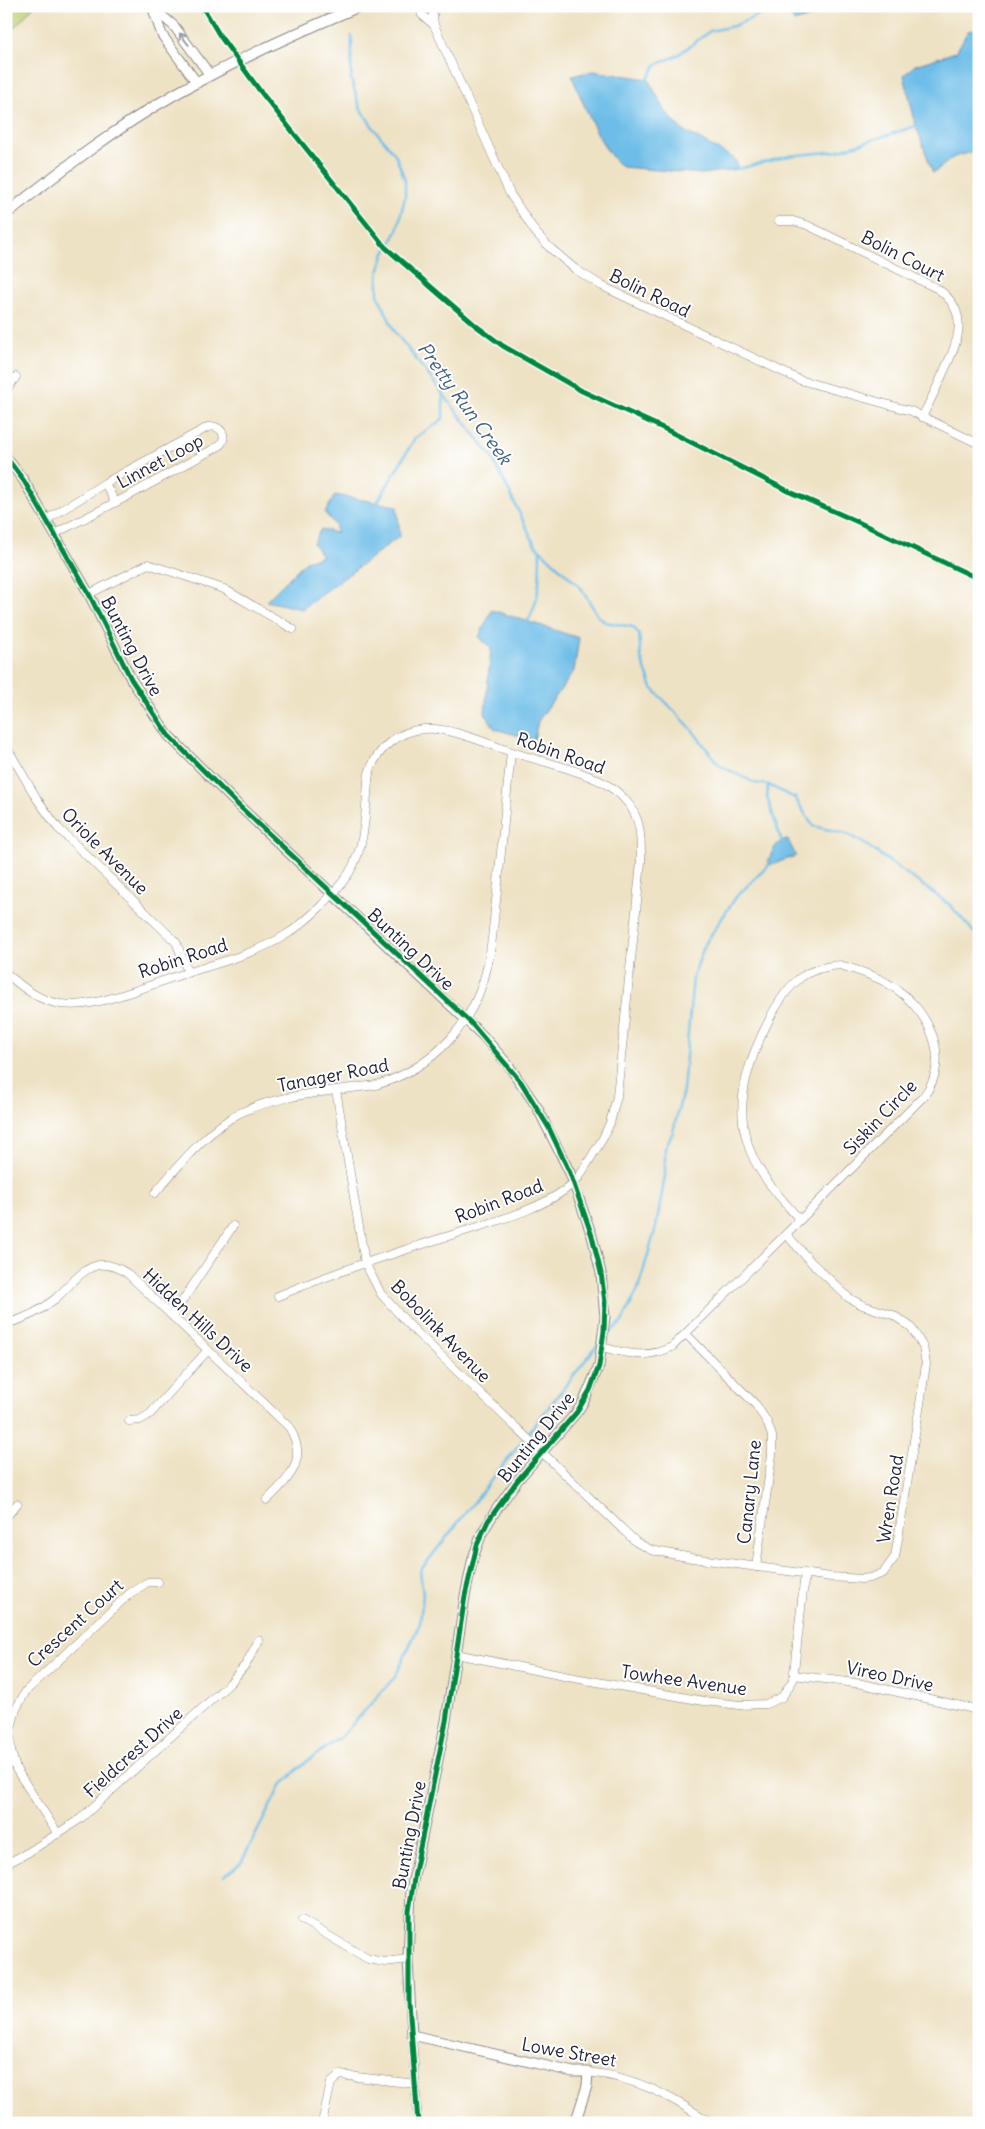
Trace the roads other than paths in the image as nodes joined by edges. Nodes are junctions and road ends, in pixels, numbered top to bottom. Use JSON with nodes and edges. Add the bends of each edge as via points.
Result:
{"nodes":[{"id":1,"x":360,"y":6,"type":"edge"},
{"id":2,"x":419,"y":6,"type":"edge"},
{"id":3,"x":432,"y":6,"type":"edge"},
{"id":4,"x":152,"y":7,"type":"edge"},
{"id":5,"x":434,"y":25,"type":"junction"},
{"id":6,"x":210,"y":75,"type":"junction"},
{"id":7,"x":197,"y":82,"type":"junction"},
{"id":8,"x":6,"y":214,"type":"edge"},
{"id":9,"x":779,"y":221,"type":"dead end"},
{"id":10,"x":16,"y":377,"type":"dead end"},
{"id":11,"x":6,"y":390,"type":"edge"},
{"id":12,"x":922,"y":417,"type":"junction"},
{"id":13,"x":979,"y":444,"type":"edge"},
{"id":14,"x":6,"y":457,"type":"edge"},
{"id":15,"x":105,"y":483,"type":"junction"},
{"id":16,"x":115,"y":502,"type":"junction"},
{"id":17,"x":46,"y":520,"type":"junction"},
{"id":18,"x":54,"y":534,"type":"junction"},
{"id":19,"x":88,"y":594,"type":"junction"},
{"id":20,"x":293,"y":629,"type":"dead end"},
{"id":21,"x":6,"y":746,"type":"edge"},
{"id":22,"x":512,"y":752,"type":"junction"},
{"id":23,"x":331,"y":893,"type":"junction"},
{"id":24,"x":188,"y":972,"type":"junction"},
{"id":25,"x":6,"y":973,"type":"edge"},
{"id":26,"x":465,"y":1018,"type":"junction"},
{"id":27,"x":336,"y":1090,"type":"junction"},
{"id":28,"x":574,"y":1183,"type":"junction"},
{"id":29,"x":154,"y":1193,"type":"dead end"},
{"id":30,"x":800,"y":1220,"type":"junction"},
{"id":31,"x":233,"y":1226,"type":"dead end"},
{"id":32,"x":786,"y":1234,"type":"junction"},
{"id":33,"x":365,"y":1263,"type":"junction"},
{"id":34,"x":278,"y":1296,"type":"dead end"},
{"id":35,"x":172,"y":1316,"type":"junction"},
{"id":36,"x":6,"y":1324,"type":"edge"},
{"id":37,"x":686,"y":1334,"type":"junction"},
{"id":38,"x":602,"y":1347,"type":"junction"},
{"id":39,"x":208,"y":1350,"type":"junction"},
{"id":40,"x":129,"y":1420,"type":"dead end"},
{"id":41,"x":542,"y":1453,"type":"junction"},
{"id":42,"x":267,"y":1500,"type":"dead end"},
{"id":43,"x":17,"y":1504,"type":"dead end"},
{"id":44,"x":6,"y":1517,"type":"edge"},
{"id":45,"x":756,"y":1567,"type":"junction"},
{"id":46,"x":805,"y":1574,"type":"junction"},
{"id":47,"x":158,"y":1582,"type":"dead end"},
{"id":48,"x":260,"y":1640,"type":"dead end"},
{"id":49,"x":456,"y":1654,"type":"junction"},
{"id":50,"x":794,"y":1675,"type":"junction"},
{"id":51,"x":979,"y":1710,"type":"edge"},
{"id":52,"x":58,"y":1834,"type":"junction"},
{"id":53,"x":6,"y":1864,"type":"edge"},
{"id":54,"x":302,"y":1920,"type":"dead end"},
{"id":55,"x":408,"y":1959,"type":"junction"},
{"id":56,"x":412,"y":2035,"type":"junction"},
{"id":57,"x":588,"y":2072,"type":"junction"},
{"id":58,"x":416,"y":2084,"type":"junction"},
{"id":59,"x":322,"y":2123,"type":"edge"},
{"id":60,"x":418,"y":2123,"type":"edge"},
{"id":61,"x":575,"y":2123,"type":"edge"},
{"id":62,"x":712,"y":2123,"type":"edge"}],
"edges":[{"from":1,"to":6,"type":"main road"},
{"from":2,"to":5,"type":"street","name":"Bolin Road","via":[[422,15]]},
{"from":3,"to":5,"type":"street","name":"Bolin Road"},
{"from":6,"to":4,"type":"street","one_way":true,"via":[[174,26]]},
{"from":4,"to":7,"type":"street","via":[[162,35]]},
{"from":5,"to":12,"type":"street","name":"Bolin Road","via":[[510,194],[536,233],[561,258],[602,286],[800,380],[882,402]]},
{"from":6,"to":7,"type":"main road"},
{"from":7,"to":8,"type":"main road","via":[[112,136]]},
{"from":9,"to":12,"type":"street","name":"Bolin Court","via":[[807,225],[938,289],[949,298],[958,317],[957,341]]},
{"from":10,"to":11,"type":"street"},
{"from":12,"to":13,"type":"street","name":"Bolin Road"},
{"from":14,"to":17,"type":"street","name":"Bunting Drive"},
{"from":15,"to":16,"type":"street"},
{"from":15,"to":16,"type":"street","name":"Linnet Loop","via":[[208,427],[220,428],[224,434],[219,446]]},
{"from":15,"to":17,"type":"street","name":"Linnet Loop"},
{"from":16,"to":18,"type":"street","name":"Linnet Loop"},
{"from":17,"to":18,"type":"street","name":"Bunting Drive"},
{"from":18,"to":19,"type":"street","name":"Bunting Drive"},
{"from":19,"to":20,"type":"street","via":[[148,564],[224,589]]},
{"from":19,"to":23,"type":"street","name":"Bunting Drive","via":[[132,679],[168,735]]},
{"from":21,"to":24,"type":"street","name":"Oriole Avenue","via":[[58,828],[176,942]]},
{"from":22,"to":23,"type":"street","name":"Robin Road","via":[[473,738],[431,729],[406,733],[391,741],[376,758],[369,773],[359,852],[350,871]]},
{"from":22,"to":26,"type":"street","name":"Tanager Road","via":[[489,962],[481,990]]},
{"from":22,"to":28,"type":"street","name":"Robin Road","via":[[610,787],[631,807],[640,831],[641,862],[617,1096],[603,1138]]},
{"from":23,"to":24,"type":"street","name":"Robin Road","via":[[307,918],[279,939]]},
{"from":23,"to":26,"type":"street","name":"Bunting Drive"},
{"from":24,"to":25,"type":"street","name":"Robin Road","via":[[102,1000],[70,1005],[36,996]]},
{"from":26,"to":27,"type":"street","name":"Tanager Road","via":[[442,1049],[414,1070],[376,1085]]},
{"from":26,"to":28,"type":"street","name":"Bunting Drive","via":[[521,1082],[549,1128]]},
{"from":27,"to":29,"type":"street","name":"Tanager Road","via":[[263,1104],[241,1113],[220,1126]]},
{"from":27,"to":33,"type":"street","name":"Bobolink Avenue"},
{"from":28,"to":33,"type":"street","name":"Robin Road","via":[[543,1203]]},
{"from":28,"to":38,"type":"street","name":"Bunting Drive","via":[[592,1236],[604,1288]]},
{"from":30,"to":30,"type":"street","name":"Siskin Circle","via":[[923,1097],[936,1069],[937,1053],[932,1033],[916,1007],[889,984],[840,965],[808,973],[784,994],[752,1056],[745,1082],[743,1123],[751,1153],[777,1194]]},
{"from":30,"to":32,"type":"street","name":"Siskin Circle"},
{"from":31,"to":35,"type":"street"},
{"from":32,"to":37,"type":"street","name":"Siskin Circle"},
{"from":32,"to":46,"type":"street","name":"Wren Road","via":[[849,1298],[889,1313],[911,1327],[923,1347],[926,1364],[893,1562],[883,1573],[870,1578]]},
{"from":33,"to":34,"type":"street","name":"Robin Road"},
{"from":33,"to":41,"type":"street","name":"Bobolink Avenue","via":[[381,1294],[401,1316]]},
{"from":35,"to":36,"type":"street","name":"Hidden Hills Drive","via":[[128,1274],[114,1267],[99,1266],[80,1274],[44,1308]]},
{"from":35,"to":39,"type":"street","name":"Hidden Hills Drive"},
{"from":37,"to":38,"type":"street","name":"Siskin Circle","via":[[672,1347],[655,1354],[627,1354]]},
{"from":37,"to":45,"type":"street","name":"Canary Lane","via":[[756,1405],[772,1436]]},
{"from":38,"to":41,"type":"street","name":"Bunting Drive","via":[[595,1378],[584,1401]]},
{"from":39,"to":40,"type":"street","via":[[150,1414],[140,1420]]},
{"from":39,"to":42,"type":"street","name":"Hidden Hills Drive","via":[[284,1422],[295,1438],[298,1452],[294,1469]]},
{"from":41,"to":45,"type":"street","name":"Wren Road","via":[[643,1547]]},
{"from":41,"to":49,"type":"street","name":"Bunting Drive","via":[[496,1510],[477,1545]]},
{"from":43,"to":44,"type":"street"},
{"from":45,"to":46,"type":"street","name":"Wren Road"},
{"from":46,"to":50,"type":"street","name":"Towhee Avenue"},
{"from":47,"to":52,"type":"street","name":"Crescent Court","via":[[148,1582],[129,1594],[33,1682],[16,1709],[10,1731],[13,1761]]},
{"from":48,"to":52,"type":"street","name":"Fieldcrest Drive","via":[[230,1683],[80,1819]]},
{"from":49,"to":50,"type":"street","name":"Towhee Avenue","via":[[610,1685],[740,1705],[776,1701],[791,1686]]},
{"from":49,"to":55,"type":"street","name":"Bunting Drive","via":[[441,1748],[411,1891]]},
{"from":50,"to":51,"type":"street","name":"Vireo Drive","via":[[862,1684]]},
{"from":52,"to":53,"type":"street","name":"Fieldcrest Drive"},
{"from":54,"to":55,"type":"street","via":[[368,1959],[385,1962]]},
{"from":55,"to":56,"type":"street","name":"Bunting Drive"},
{"from":56,"to":57,"type":"street","name":"Lowe Street","via":[[573,2072]]},
{"from":56,"to":58,"type":"street","name":"Bunting Drive"},
{"from":57,"to":61,"type":"street"},
{"from":57,"to":62,"type":"street","name":"Lowe Street","via":[[630,2080],[655,2089]]},
{"from":58,"to":59,"type":"street","via":[[340,2075],[331,2083]]},
{"from":58,"to":60,"type":"street","name":"Bunting Drive"}]}
